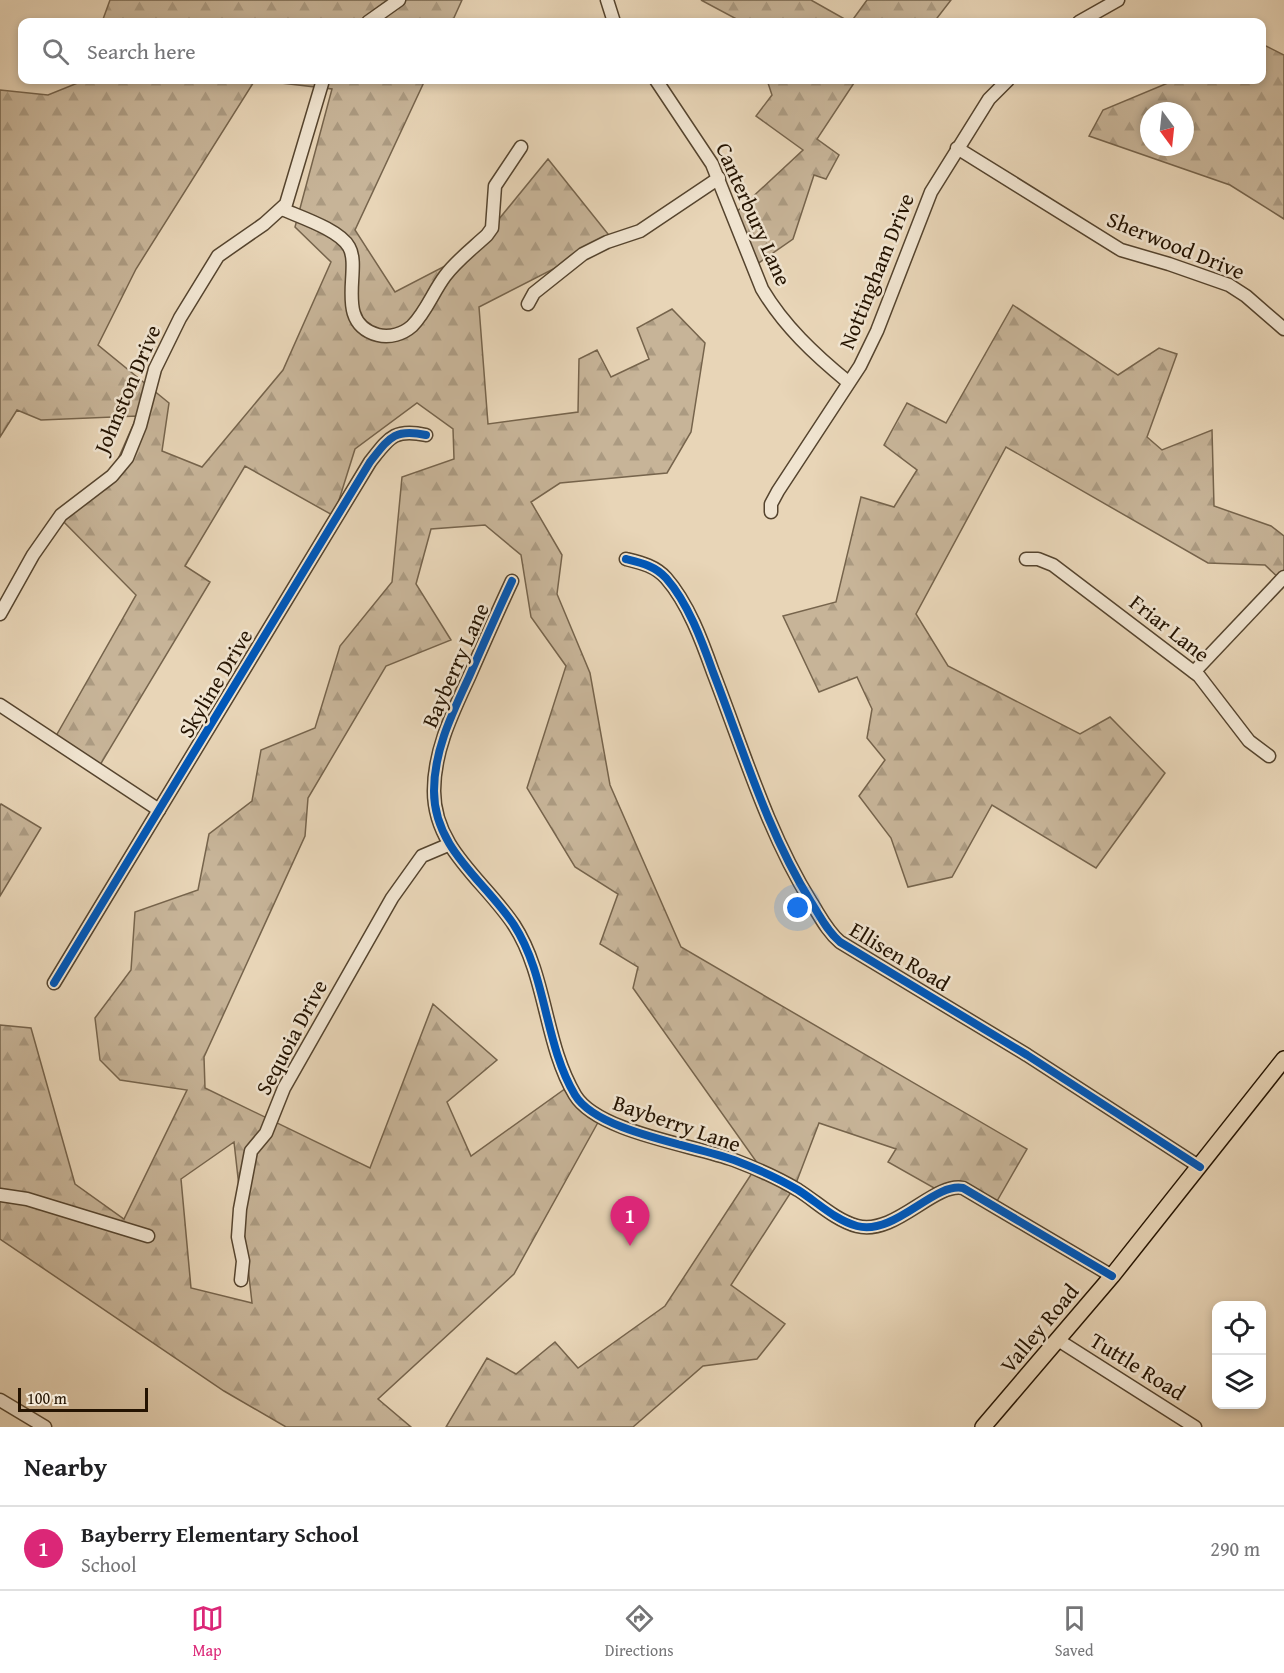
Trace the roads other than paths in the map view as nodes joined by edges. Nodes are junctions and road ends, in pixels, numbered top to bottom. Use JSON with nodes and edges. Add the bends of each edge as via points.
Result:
{"nodes":[{"id":1,"x":399,"y":0,"type":"edge"},
{"id":2,"x":607,"y":0,"type":"edge"},
{"id":3,"x":1118,"y":0,"type":"edge"},
{"id":4,"x":374,"y":18,"type":"edge"},
{"id":5,"x":613,"y":18,"type":"edge"},
{"id":6,"x":1086,"y":18,"type":"edge"},
{"id":7,"x":322,"y":84,"type":"edge"},
{"id":8,"x":659,"y":84,"type":"edge"},
{"id":9,"x":1004,"y":84,"type":"edge"},
{"id":10,"x":521,"y":147,"type":"dead end"},
{"id":11,"x":957,"y":148,"type":"junction"},
{"id":12,"x":719,"y":178,"type":"junction"},
{"id":13,"x":282,"y":209,"type":"junction"},
{"id":14,"x":528,"y":304,"type":"dead end"},
{"id":15,"x":1284,"y":329,"type":"edge"},
{"id":16,"x":848,"y":382,"type":"junction"},
{"id":17,"x":426,"y":435,"type":"dead end"},
{"id":18,"x":771,"y":512,"type":"dead end"},
{"id":19,"x":1026,"y":558,"type":"dead end"},
{"id":20,"x":626,"y":560,"type":"dead end"},
{"id":21,"x":1284,"y":577,"type":"edge"},
{"id":22,"x":512,"y":581,"type":"dead end"},
{"id":23,"x":0,"y":614,"type":"edge"},
{"id":24,"x":1194,"y":672,"type":"junction"},
{"id":25,"x":0,"y":705,"type":"edge"},
{"id":26,"x":1269,"y":756,"type":"dead end"},
{"id":27,"x":159,"y":810,"type":"junction"},
{"id":28,"x":448,"y":845,"type":"junction"},
{"id":29,"x":54,"y":982,"type":"dead end"},
{"id":30,"x":1284,"y":1059,"type":"edge"},
{"id":31,"x":1200,"y":1167,"type":"junction"},
{"id":32,"x":0,"y":1195,"type":"edge"},
{"id":33,"x":148,"y":1236,"type":"dead end"},
{"id":34,"x":1112,"y":1276,"type":"junction"},
{"id":35,"x":241,"y":1280,"type":"dead end"},
{"id":36,"x":1058,"y":1340,"type":"junction"},
{"id":37,"x":0,"y":1400,"type":"edge"},
{"id":38,"x":45,"y":1427,"type":"edge"},
{"id":39,"x":983,"y":1427,"type":"edge"},
{"id":40,"x":1195,"y":1427,"type":"edge"}],
"edges":[{"from":1,"to":4,"type":"street"},
{"from":2,"to":5,"type":"street"},
{"from":3,"to":6,"type":"street"},
{"from":7,"to":13,"type":"street"},
{"from":8,"to":12,"type":"street","name":"Canterbury Lane"},
{"from":9,"to":11,"type":"street","name":"Nottingham Drive","via":[[989,99]]},
{"from":10,"to":13,"type":"street","via":[[495,186],[492,228],[446,274],[412,327],[389,336],[372,333],[353,308],[351,250],[344,240]]},
{"from":11,"to":15,"type":"street","name":"Sherwood Drive","via":[[1113,246],[1229,285]]},
{"from":11,"to":16,"type":"street","name":"Nottingham Drive","via":[[922,210],[877,331]]},
{"from":12,"to":14,"type":"street","via":[[640,231],[583,254],[534,293]]},
{"from":12,"to":16,"type":"street","name":"Canterbury Lane","via":[[773,307],[818,357]]},
{"from":13,"to":23,"type":"street","name":"Johnston Drive","via":[[218,256],[155,369],[127,458],[112,476],[61,515]]},
{"from":16,"to":18,"type":"street","name":"Nottingham Drive","via":[[778,490]]},
{"from":17,"to":27,"type":"street","name":"Skyline Drive","via":[[398,433],[389,438],[370,462]]},
{"from":19,"to":24,"type":"street","name":"Friar Lane","via":[[1053,565]]},
{"from":20,"to":31,"type":"street","name":"Ellisen Road","via":[[651,565],[678,595],[705,652],[779,842],[830,933]]},
{"from":21,"to":24,"type":"street"},
{"from":22,"to":28,"type":"street","name":"Bayberry Lane","via":[[437,756],[434,795]]},
{"from":24,"to":26,"type":"street","name":"Friar Lane","via":[[1249,741]]},
{"from":25,"to":27,"type":"street"},
{"from":27,"to":29,"type":"street","name":"Skyline Drive"},
{"from":28,"to":34,"type":"street","name":"Bayberry Lane","via":[[522,940],[564,1076],[589,1111],[628,1130],[734,1160],[786,1183],[856,1226],[877,1226],[950,1189],[963,1188]]},
{"from":28,"to":35,"type":"street","name":"Sequoia Drive","via":[[422,856],[392,898],[284,1088],[266,1132],[251,1151],[239,1218]]},
{"from":30,"to":31,"type":"main road","name":"Valley Road"},
{"from":31,"to":34,"type":"main road","name":"Valley Road"},
{"from":32,"to":33,"type":"street","via":[[27,1199]]},
{"from":34,"to":36,"type":"main road","name":"Valley Road"},
{"from":36,"to":39,"type":"main road","name":"Valley Road"},
{"from":36,"to":40,"type":"street","name":"Tuttle Road"},
{"from":37,"to":38,"type":"street"}]}
